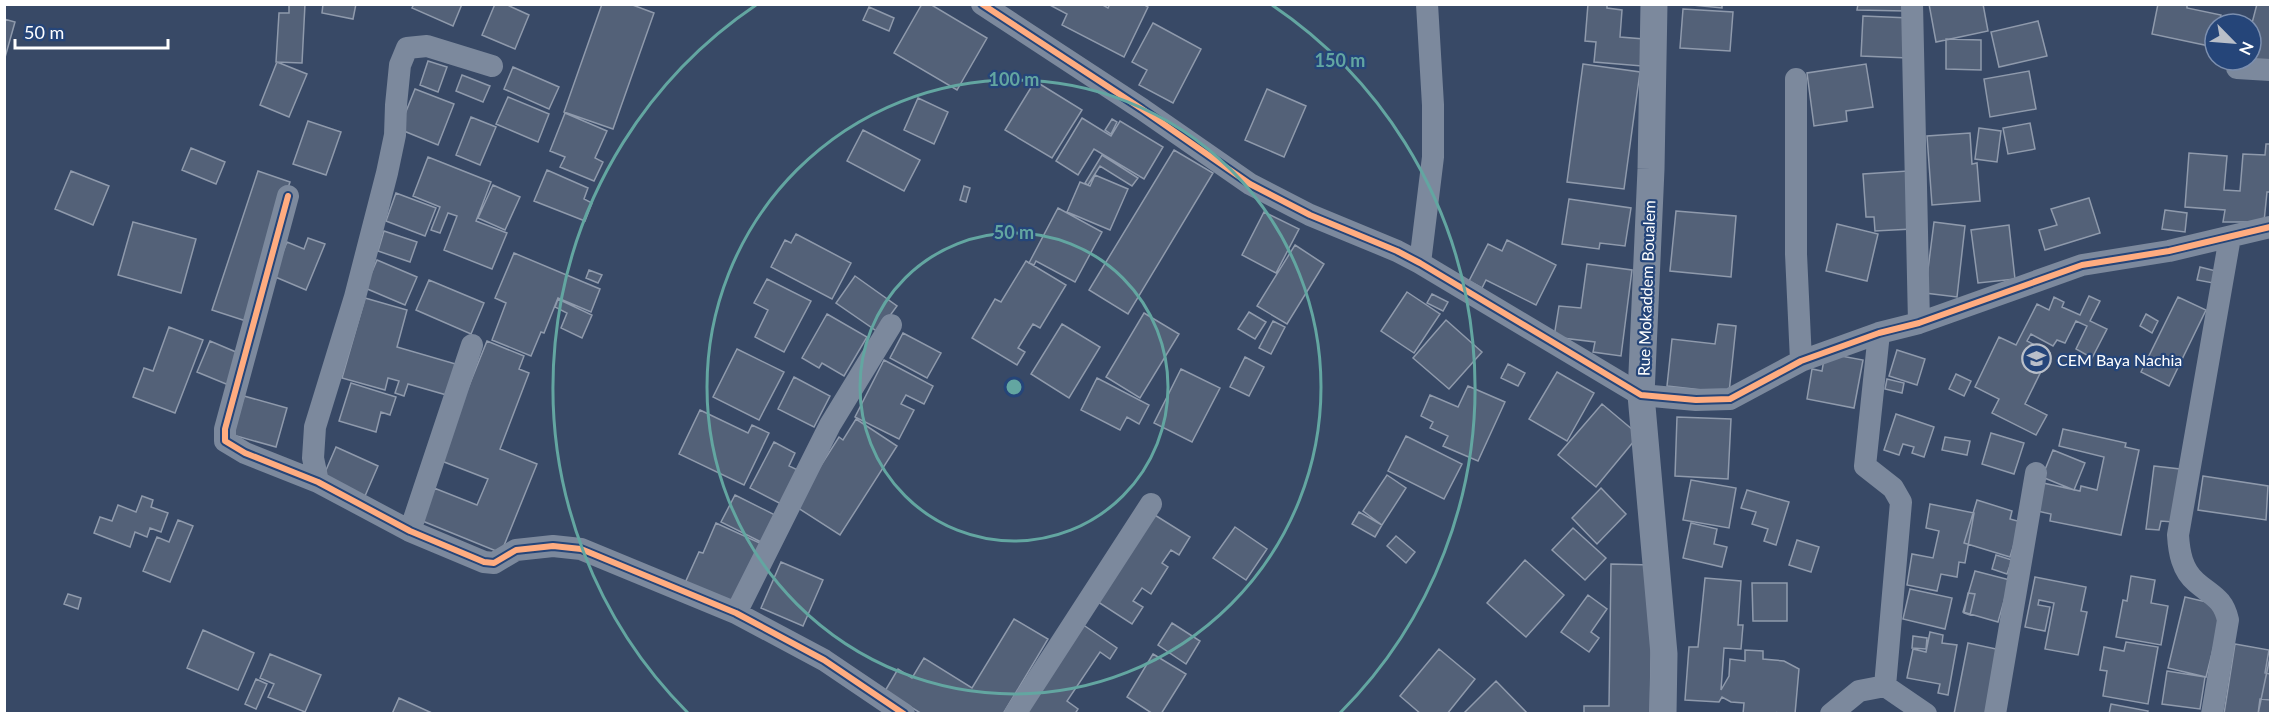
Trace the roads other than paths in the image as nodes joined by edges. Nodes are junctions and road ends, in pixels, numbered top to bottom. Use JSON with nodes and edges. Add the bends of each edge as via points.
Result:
{"nodes":[{"id":1,"x":982,"y":4,"type":"edge"},
{"id":2,"x":1427,"y":4,"type":"edge"},
{"id":3,"x":1654,"y":4,"type":"edge"},
{"id":4,"x":1912,"y":4,"type":"edge"},
{"id":5,"x":492,"y":66,"type":"dead end"},
{"id":6,"x":1796,"y":79,"type":"dead end"},
{"id":7,"x":288,"y":196,"type":"dead end"},
{"id":8,"x":2271,"y":227,"type":"edge"},
{"id":9,"x":2230,"y":237,"type":"junction"},
{"id":10,"x":1420,"y":263,"type":"junction"},
{"id":11,"x":1919,"y":323,"type":"junction"},
{"id":12,"x":891,"y":325,"type":"dead end"},
{"id":13,"x":1879,"y":333,"type":"junction"},
{"id":14,"x":472,"y":345,"type":"dead end"},
{"id":15,"x":1801,"y":361,"type":"junction"},
{"id":16,"x":1641,"y":395,"type":"junction"},
{"id":17,"x":2036,"y":473,"type":"dead end"},
{"id":18,"x":318,"y":482,"type":"junction"},
{"id":19,"x":1151,"y":504,"type":"dead end"},
{"id":20,"x":410,"y":531,"type":"junction"},
{"id":21,"x":736,"y":614,"type":"junction"},
{"id":22,"x":1886,"y":686,"type":"junction"},
{"id":23,"x":904,"y":714,"type":"edge"},
{"id":24,"x":1015,"y":714,"type":"edge"},
{"id":25,"x":1663,"y":714,"type":"edge"},
{"id":26,"x":1831,"y":714,"type":"edge"},
{"id":27,"x":1926,"y":714,"type":"edge"},
{"id":28,"x":1995,"y":714,"type":"edge"},
{"id":29,"x":2212,"y":714,"type":"edge"}],
"edges":[{"from":1,"to":10,"type":"street","via":[[1250,184]]},
{"from":2,"to":10,"type":"street","via":[[1433,157]]},
{"from":3,"to":16,"type":"street","name":"Rue Mokaddem Boualem"},
{"from":4,"to":11,"type":"street"},
{"from":5,"to":18,"type":"street","via":[[427,46],[407,48],[400,65],[395,135],[387,173],[355,297],[315,427],[313,458]]},
{"from":6,"to":15,"type":"street","via":[[1796,254]]},
{"from":7,"to":18,"type":"street","via":[[225,441]]},
{"from":8,"to":9,"type":"street"},
{"from":9,"to":11,"type":"street","via":[[2082,265]]},
{"from":9,"to":29,"type":"street","via":[[2178,535],[2180,558],[2194,580],[2225,607],[2228,620]]},
{"from":10,"to":16,"type":"street"},
{"from":11,"to":13,"type":"street"},
{"from":12,"to":21,"type":"street","via":[[830,425]]},
{"from":13,"to":15,"type":"street"},
{"from":13,"to":22,"type":"street","via":[[1865,466],[1893,488],[1901,502]]},
{"from":14,"to":20,"type":"street"},
{"from":15,"to":16,"type":"street","via":[[1730,399]]},
{"from":16,"to":25,"type":"street","name":"Rue Mokaddem Boualem","via":[[1664,654]]},
{"from":17,"to":28,"type":"street"},
{"from":18,"to":20,"type":"street"},
{"from":19,"to":24,"type":"street"},
{"from":20,"to":21,"type":"street","via":[[484,562],[494,562],[516,550],[553,546],[581,549]]},
{"from":21,"to":23,"type":"street","via":[[824,660]]},
{"from":22,"to":26,"type":"street","via":[[1859,691]]},
{"from":22,"to":27,"type":"street"}]}
